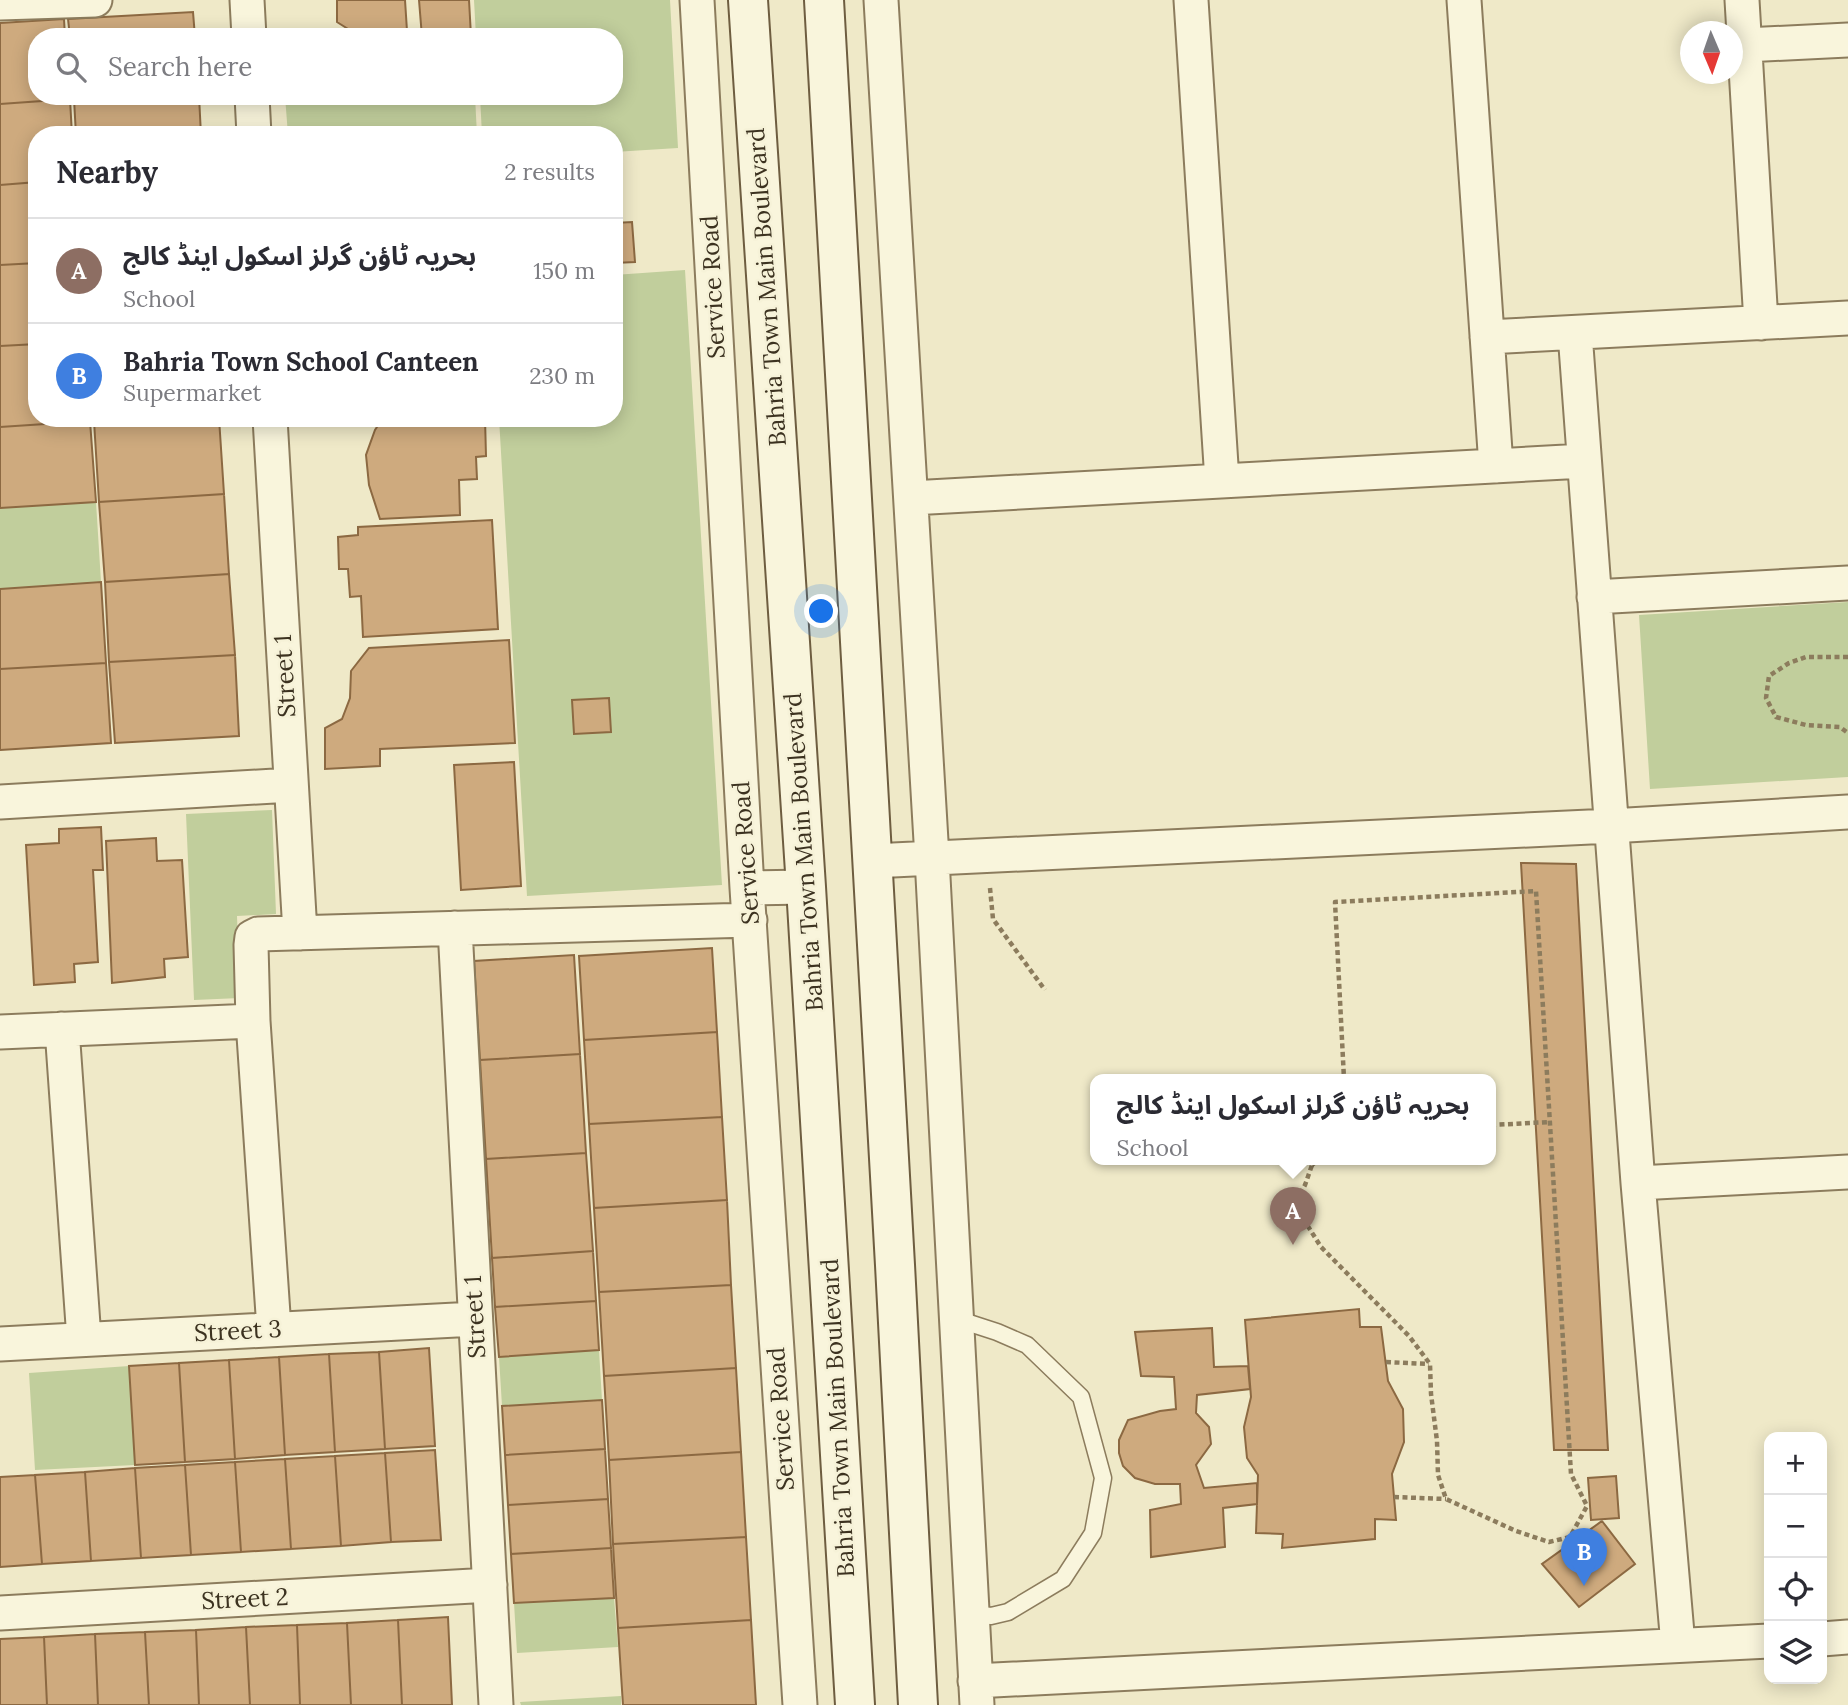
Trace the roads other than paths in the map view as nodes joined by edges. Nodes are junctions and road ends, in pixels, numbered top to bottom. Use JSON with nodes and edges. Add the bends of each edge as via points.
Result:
{"nodes":[{"id":1,"x":95,"y":0,"type":"edge"},
{"id":2,"x":247,"y":0,"type":"edge"},
{"id":3,"x":697,"y":0,"type":"edge"},
{"id":4,"x":748,"y":0,"type":"edge"},
{"id":5,"x":824,"y":0,"type":"edge"},
{"id":6,"x":881,"y":0,"type":"edge"},
{"id":7,"x":1191,"y":0,"type":"edge"},
{"id":8,"x":1464,"y":0,"type":"edge"},
{"id":9,"x":1742,"y":0,"type":"edge"},
{"id":10,"x":0,"y":3,"type":"edge"},
{"id":11,"x":249,"y":28,"type":"edge"},
{"id":12,"x":1848,"y":40,"type":"edge"},
{"id":13,"x":1745,"y":45,"type":"junction"},
{"id":14,"x":252,"y":105,"type":"edge"},
{"id":15,"x":254,"y":126,"type":"edge"},
{"id":16,"x":1848,"y":318,"type":"edge"},
{"id":17,"x":1761,"y":323,"type":"junction"},
{"id":18,"x":1575,"y":333,"type":"junction"},
{"id":19,"x":1487,"y":337,"type":"junction"},
{"id":20,"x":271,"y":427,"type":"edge"},
{"id":21,"x":1584,"y":461,"type":"junction"},
{"id":22,"x":1496,"y":466,"type":"junction"},
{"id":23,"x":1222,"y":481,"type":"junction"},
{"id":24,"x":911,"y":498,"type":"junction"},
{"id":25,"x":1848,"y":583,"type":"edge"},
{"id":26,"x":1594,"y":597,"type":"junction"},
{"id":27,"x":291,"y":785,"type":"junction"},
{"id":28,"x":0,"y":802,"type":"edge"},
{"id":29,"x":1848,"y":812,"type":"edge"},
{"id":30,"x":1611,"y":826,"type":"junction"},
{"id":31,"x":933,"y":858,"type":"junction"},
{"id":32,"x":872,"y":861,"type":"junction"},
{"id":33,"x":806,"y":887,"type":"junction"},
{"id":34,"x":749,"y":904,"type":"junction"},
{"id":35,"x":455,"y":928,"type":"junction"},
{"id":36,"x":300,"y":933,"type":"junction"},
{"id":37,"x":253,"y":1021,"type":"junction"},
{"id":38,"x":62,"y":1029,"type":"junction"},
{"id":39,"x":0,"y":1032,"type":"edge"},
{"id":40,"x":1848,"y":1172,"type":"edge"},
{"id":41,"x":1638,"y":1183,"type":"junction"},
{"id":42,"x":475,"y":1319,"type":"junction"},
{"id":43,"x":957,"y":1319,"type":"junction"},
{"id":44,"x":274,"y":1329,"type":"junction"},
{"id":45,"x":84,"y":1339,"type":"junction"},
{"id":46,"x":0,"y":1344,"type":"edge"},
{"id":47,"x":490,"y":1585,"type":"junction"},
{"id":48,"x":0,"y":1613,"type":"edge"},
{"id":49,"x":972,"y":1614,"type":"junction"},
{"id":50,"x":1848,"y":1637,"type":"edge"},
{"id":51,"x":1827,"y":1639,"type":"edge"},
{"id":52,"x":1764,"y":1641,"type":"edge"},
{"id":53,"x":1678,"y":1646,"type":"junction"},
{"id":54,"x":976,"y":1693,"type":"edge"},
{"id":55,"x":496,"y":1705,"type":"edge"},
{"id":56,"x":800,"y":1705,"type":"edge"},
{"id":57,"x":855,"y":1705,"type":"edge"},
{"id":58,"x":918,"y":1705,"type":"edge"}],
"edges":[{"from":1,"to":10,"type":"street"},
{"from":2,"to":11,"type":"street"},
{"from":3,"to":34,"type":"street","name":"Service Road"},
{"from":4,"to":33,"type":"main road","name":"Bahria Town Main Boulevard"},
{"from":5,"to":32,"type":"main road"},
{"from":6,"to":24,"type":"street"},
{"from":7,"to":23,"type":"street"},
{"from":8,"to":19,"type":"street"},
{"from":9,"to":13,"type":"street"},
{"from":12,"to":13,"type":"street"},
{"from":13,"to":17,"type":"street"},
{"from":14,"to":15,"type":"street"},
{"from":16,"to":17,"type":"street"},
{"from":17,"to":18,"type":"street"},
{"from":18,"to":19,"type":"street"},
{"from":18,"to":21,"type":"street"},
{"from":19,"to":22,"type":"street"},
{"from":20,"to":27,"type":"street","name":"Street 1"},
{"from":21,"to":22,"type":"street"},
{"from":21,"to":26,"type":"street"},
{"from":22,"to":23,"type":"street"},
{"from":23,"to":24,"type":"street"},
{"from":24,"to":31,"type":"street"},
{"from":25,"to":26,"type":"street"},
{"from":26,"to":30,"type":"street"},
{"from":27,"to":28,"type":"street"},
{"from":27,"to":36,"type":"street","name":"Street 1"},
{"from":29,"to":30,"type":"street"},
{"from":30,"to":31,"type":"street"},
{"from":30,"to":41,"type":"street"},
{"from":31,"to":32,"type":"street"},
{"from":31,"to":43,"type":"street"},
{"from":32,"to":58,"type":"main road"},
{"from":33,"to":34,"type":"street"},
{"from":33,"to":57,"type":"main road","name":"Bahria Town Main Boulevard"},
{"from":34,"to":35,"type":"street"},
{"from":34,"to":56,"type":"street","name":"Service Road"},
{"from":35,"to":36,"type":"street"},
{"from":35,"to":42,"type":"street","name":"Street 1"},
{"from":36,"to":37,"type":"street","via":[[253,937]]},
{"from":37,"to":38,"type":"street"},
{"from":37,"to":44,"type":"street"},
{"from":38,"to":39,"type":"street"},
{"from":38,"to":45,"type":"street"},
{"from":40,"to":41,"type":"street"},
{"from":41,"to":53,"type":"street"},
{"from":42,"to":44,"type":"street","name":"Street 3"},
{"from":42,"to":47,"type":"street","name":"Street 1"},
{"from":43,"to":49,"type":"street"},
{"from":43,"to":49,"type":"lane","via":[[1027,1345],[1081,1397],[1103,1478],[1093,1533],[1063,1580],[1008,1612]]},
{"from":44,"to":45,"type":"street","name":"Street 3"},
{"from":45,"to":46,"type":"street","name":"Street 3"},
{"from":47,"to":48,"type":"street","name":"Street 2"},
{"from":47,"to":55,"type":"street","name":"Street 1"},
{"from":49,"to":54,"type":"street"},
{"from":50,"to":51,"type":"street"},
{"from":52,"to":53,"type":"street"},
{"from":53,"to":54,"type":"street"}]}
